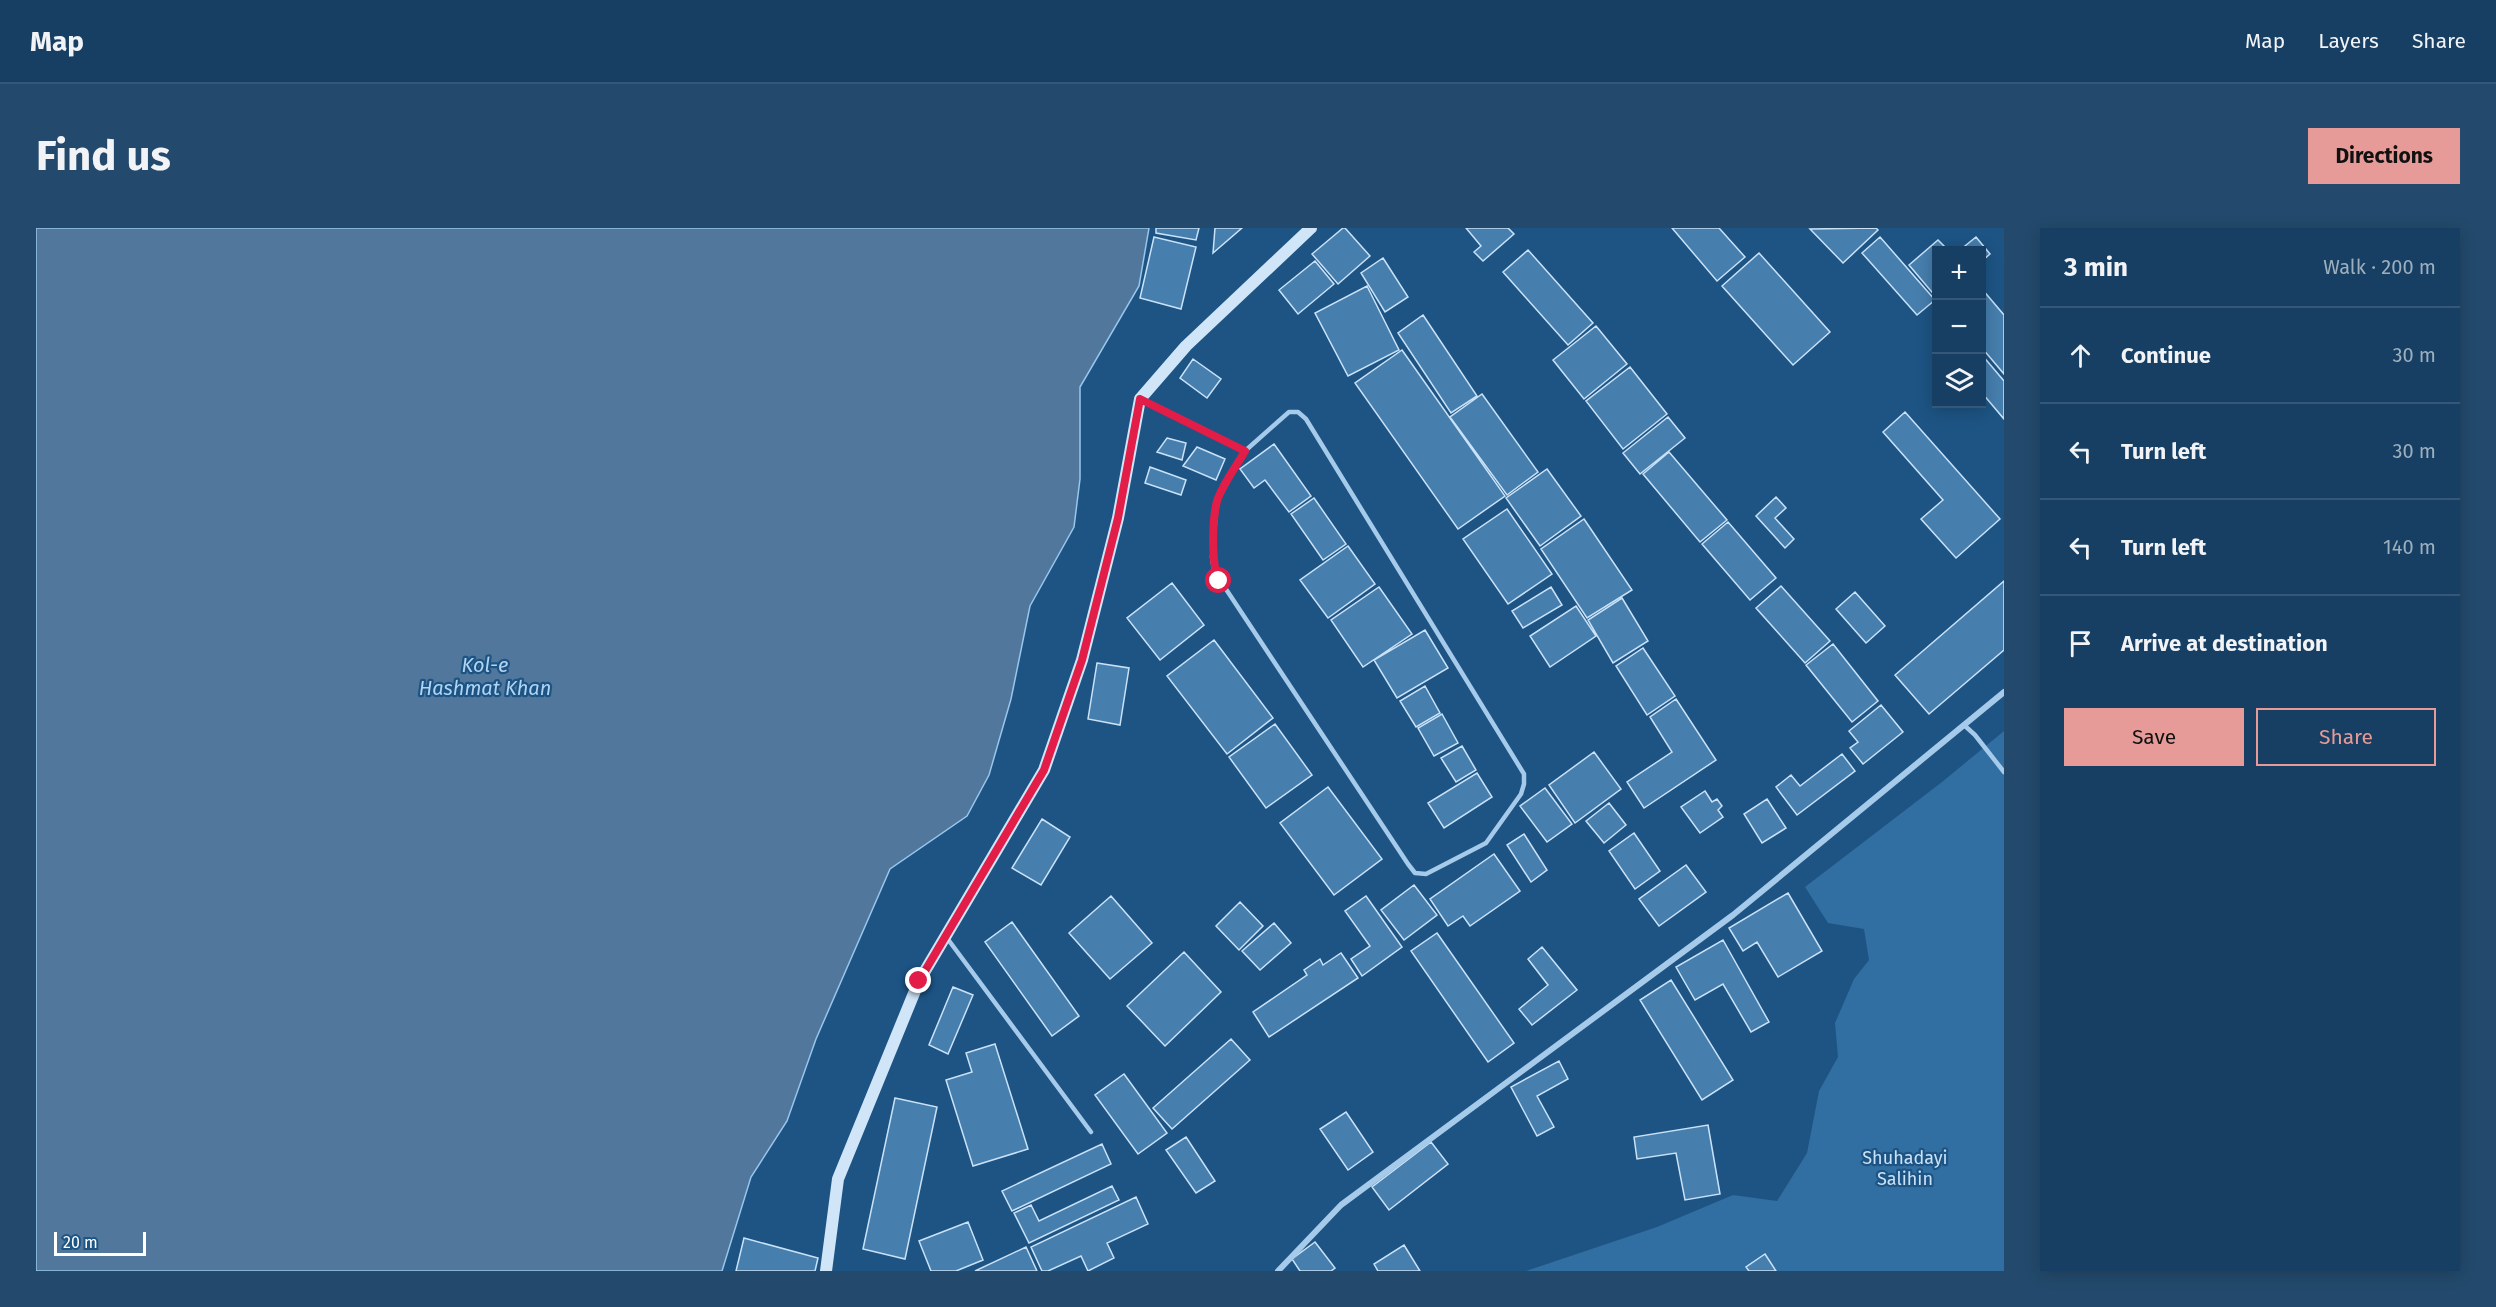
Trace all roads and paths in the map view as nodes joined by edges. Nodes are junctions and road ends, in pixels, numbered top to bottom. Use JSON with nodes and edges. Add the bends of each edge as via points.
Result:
{"nodes":[{"id":1,"x":1311,"y":228,"type":"edge"},
{"id":2,"x":1140,"y":399,"type":"junction"},
{"id":3,"x":1245,"y":451,"type":"junction"},
{"id":4,"x":2004,"y":692,"type":"edge"},
{"id":5,"x":1964,"y":725,"type":"junction"},
{"id":6,"x":2004,"y":772,"type":"edge"},
{"id":7,"x":945,"y":936,"type":"junction"},
{"id":8,"x":1091,"y":1132,"type":"dead end"},
{"id":9,"x":826,"y":1271,"type":"edge"},
{"id":10,"x":1278,"y":1271,"type":"edge"}],
"edges":[{"from":1,"to":2,"type":"street","via":[[1186,346]]},
{"from":2,"to":3,"type":"lane"},
{"from":2,"to":7,"type":"street","via":[[1118,518],[1085,649],[1044,770]]},
{"from":3,"to":3,"type":"lane","via":[[1289,412],[1298,412],[1306,419],[1524,774],[1521,794],[1486,843],[1426,874],[1415,873],[1214,570],[1217,501]]},
{"from":4,"to":5,"type":"street"},
{"from":5,"to":6,"type":"lane"},
{"from":5,"to":10,"type":"street","via":[[1733,915],[1341,1205]]},
{"from":7,"to":8,"type":"lane"},
{"from":7,"to":9,"type":"street","via":[[919,981],[838,1179]]}]}
